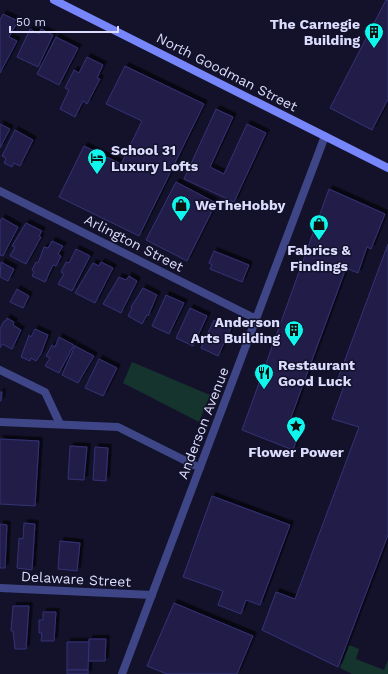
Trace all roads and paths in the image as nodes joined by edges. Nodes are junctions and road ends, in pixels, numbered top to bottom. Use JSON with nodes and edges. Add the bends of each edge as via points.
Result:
{"nodes":[{"id":1,"x":54,"y":0,"type":"edge"},
{"id":2,"x":325,"y":136,"type":"junction"},
{"id":3,"x":388,"y":168,"type":"edge"},
{"id":4,"x":0,"y":191,"type":"edge"},
{"id":5,"x":256,"y":319,"type":"junction"},
{"id":6,"x":0,"y":370,"type":"edge"},
{"id":7,"x":0,"y":422,"type":"edge"},
{"id":8,"x":60,"y":424,"type":"junction"},
{"id":9,"x":200,"y":468,"type":"junction"},
{"id":10,"x":0,"y":588,"type":"edge"},
{"id":11,"x":152,"y":595,"type":"junction"},
{"id":12,"x":122,"y":674,"type":"edge"}],
"edges":[{"from":1,"to":2,"type":"main road","name":"North Goodman Street"},
{"from":2,"to":3,"type":"main road","name":"North Goodman Street"},
{"from":2,"to":5,"type":"street","name":"Anderson Avenue"},
{"from":4,"to":5,"type":"street","name":"Arlington Street"},
{"from":5,"to":9,"type":"street","name":"Anderson Avenue"},
{"from":6,"to":8,"type":"street","via":[[45,392]]},
{"from":7,"to":8,"type":"street"},
{"from":8,"to":9,"type":"street","via":[[118,428]]},
{"from":9,"to":11,"type":"street","name":"Anderson Avenue"},
{"from":10,"to":11,"type":"street","name":"Delaware Street"},
{"from":11,"to":12,"type":"street","name":"Anderson Avenue"}]}
